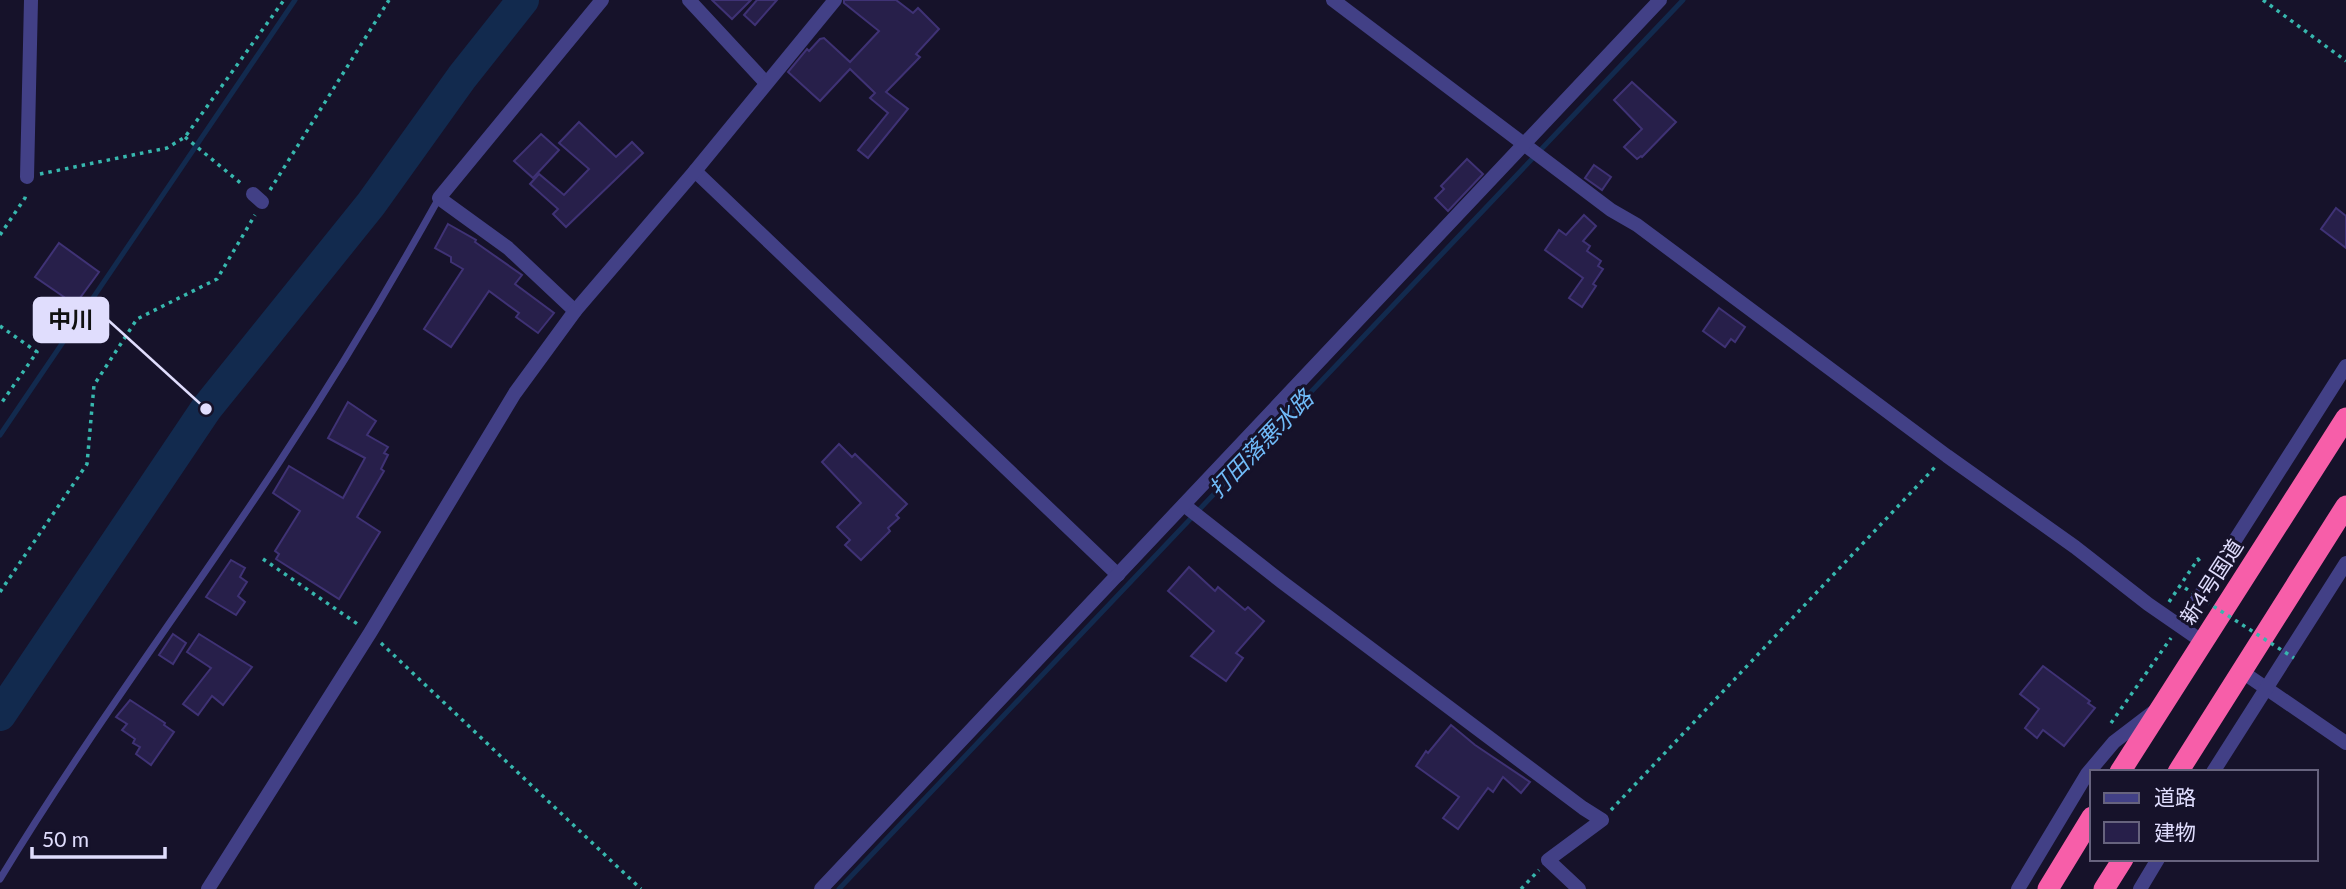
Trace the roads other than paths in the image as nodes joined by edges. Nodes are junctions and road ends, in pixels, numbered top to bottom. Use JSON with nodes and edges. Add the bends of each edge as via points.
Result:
{"nodes":[{"id":1,"x":31,"y":0,"type":"edge"},
{"id":2,"x":602,"y":0,"type":"edge"},
{"id":3,"x":689,"y":0,"type":"edge"},
{"id":4,"x":835,"y":0,"type":"edge"},
{"id":5,"x":1333,"y":0,"type":"edge"},
{"id":6,"x":1660,"y":0,"type":"edge"},
{"id":7,"x":766,"y":83,"type":"junction"},
{"id":8,"x":1525,"y":143,"type":"junction"},
{"id":9,"x":695,"y":171,"type":"junction"},
{"id":10,"x":27,"y":177,"type":"road end"},
{"id":11,"x":439,"y":198,"type":"junction"},
{"id":12,"x":575,"y":311,"type":"junction"},
{"id":13,"x":2346,"y":366,"type":"edge"},
{"id":14,"x":2346,"y":418,"type":"edge"},
{"id":15,"x":1184,"y":505,"type":"junction"},
{"id":16,"x":2346,"y":506,"type":"edge"},
{"id":17,"x":2346,"y":563,"type":"edge"},
{"id":18,"x":1118,"y":575,"type":"junction"},
{"id":19,"x":2180,"y":625,"type":"junction"},
{"id":20,"x":2203,"y":642,"type":"junction"},
{"id":21,"x":2241,"y":671,"type":"junction"},
{"id":22,"x":2265,"y":689,"type":"junction"},
{"id":23,"x":2164,"y":704,"type":"junction"},
{"id":24,"x":2346,"y":743,"type":"edge"},
{"id":25,"x":2090,"y":770,"type":"edge"},
{"id":26,"x":2090,"y":770,"type":"edge"},
{"id":27,"x":2121,"y":770,"type":"edge"},
{"id":28,"x":2179,"y":770,"type":"edge"},
{"id":29,"x":2214,"y":770,"type":"edge"},
{"id":30,"x":2090,"y":820,"type":"edge"},
{"id":31,"x":2122,"y":861,"type":"edge"},
{"id":32,"x":2157,"y":861,"type":"edge"},
{"id":33,"x":0,"y":879,"type":"edge"},
{"id":34,"x":208,"y":889,"type":"edge"},
{"id":35,"x":821,"y":889,"type":"edge"},
{"id":36,"x":1578,"y":889,"type":"edge"},
{"id":37,"x":2018,"y":889,"type":"edge"},
{"id":38,"x":2048,"y":889,"type":"edge"},
{"id":39,"x":2104,"y":889,"type":"edge"},
{"id":40,"x":2140,"y":889,"type":"edge"}],
"edges":[{"from":1,"to":10,"type":"street"},
{"from":2,"to":11,"type":"street"},
{"from":3,"to":7,"type":"street"},
{"from":4,"to":7,"type":"street"},
{"from":5,"to":8,"type":"street"},
{"from":6,"to":8,"type":"street"},
{"from":7,"to":9,"type":"street"},
{"from":8,"to":15,"type":"street"},
{"from":8,"to":19,"type":"street"},
{"from":9,"to":12,"type":"street"},
{"from":9,"to":18,"type":"street"},
{"from":11,"to":12,"type":"street","via":[[508,248]]},
{"from":11,"to":33,"type":"lane","via":[[280,461],[68,770]]},
{"from":12,"to":34,"type":"street","via":[[515,393]]},
{"from":13,"to":19,"type":"street"},
{"from":14,"to":20,"type":"highway","name":"新4号国道"},
{"from":15,"to":18,"type":"street"},
{"from":15,"to":36,"type":"street","via":[[1602,820],[1548,860]]},
{"from":16,"to":21,"type":"highway"},
{"from":17,"to":22,"type":"street"},
{"from":18,"to":35,"type":"street"},
{"from":19,"to":20,"type":"street"},
{"from":20,"to":23,"type":"highway","name":"新4号国道"},
{"from":21,"to":22,"type":"street"},
{"from":21,"to":28,"type":"highway"},
{"from":22,"to":24,"type":"street"},
{"from":22,"to":29,"type":"street"},
{"from":23,"to":25,"type":"street","via":[[2114,742]]},
{"from":23,"to":27,"type":"highway","name":"新4号国道"},
{"from":26,"to":37,"type":"street"},
{"from":30,"to":38,"type":"highway"},
{"from":31,"to":39,"type":"highway"},
{"from":32,"to":40,"type":"street"}]}
